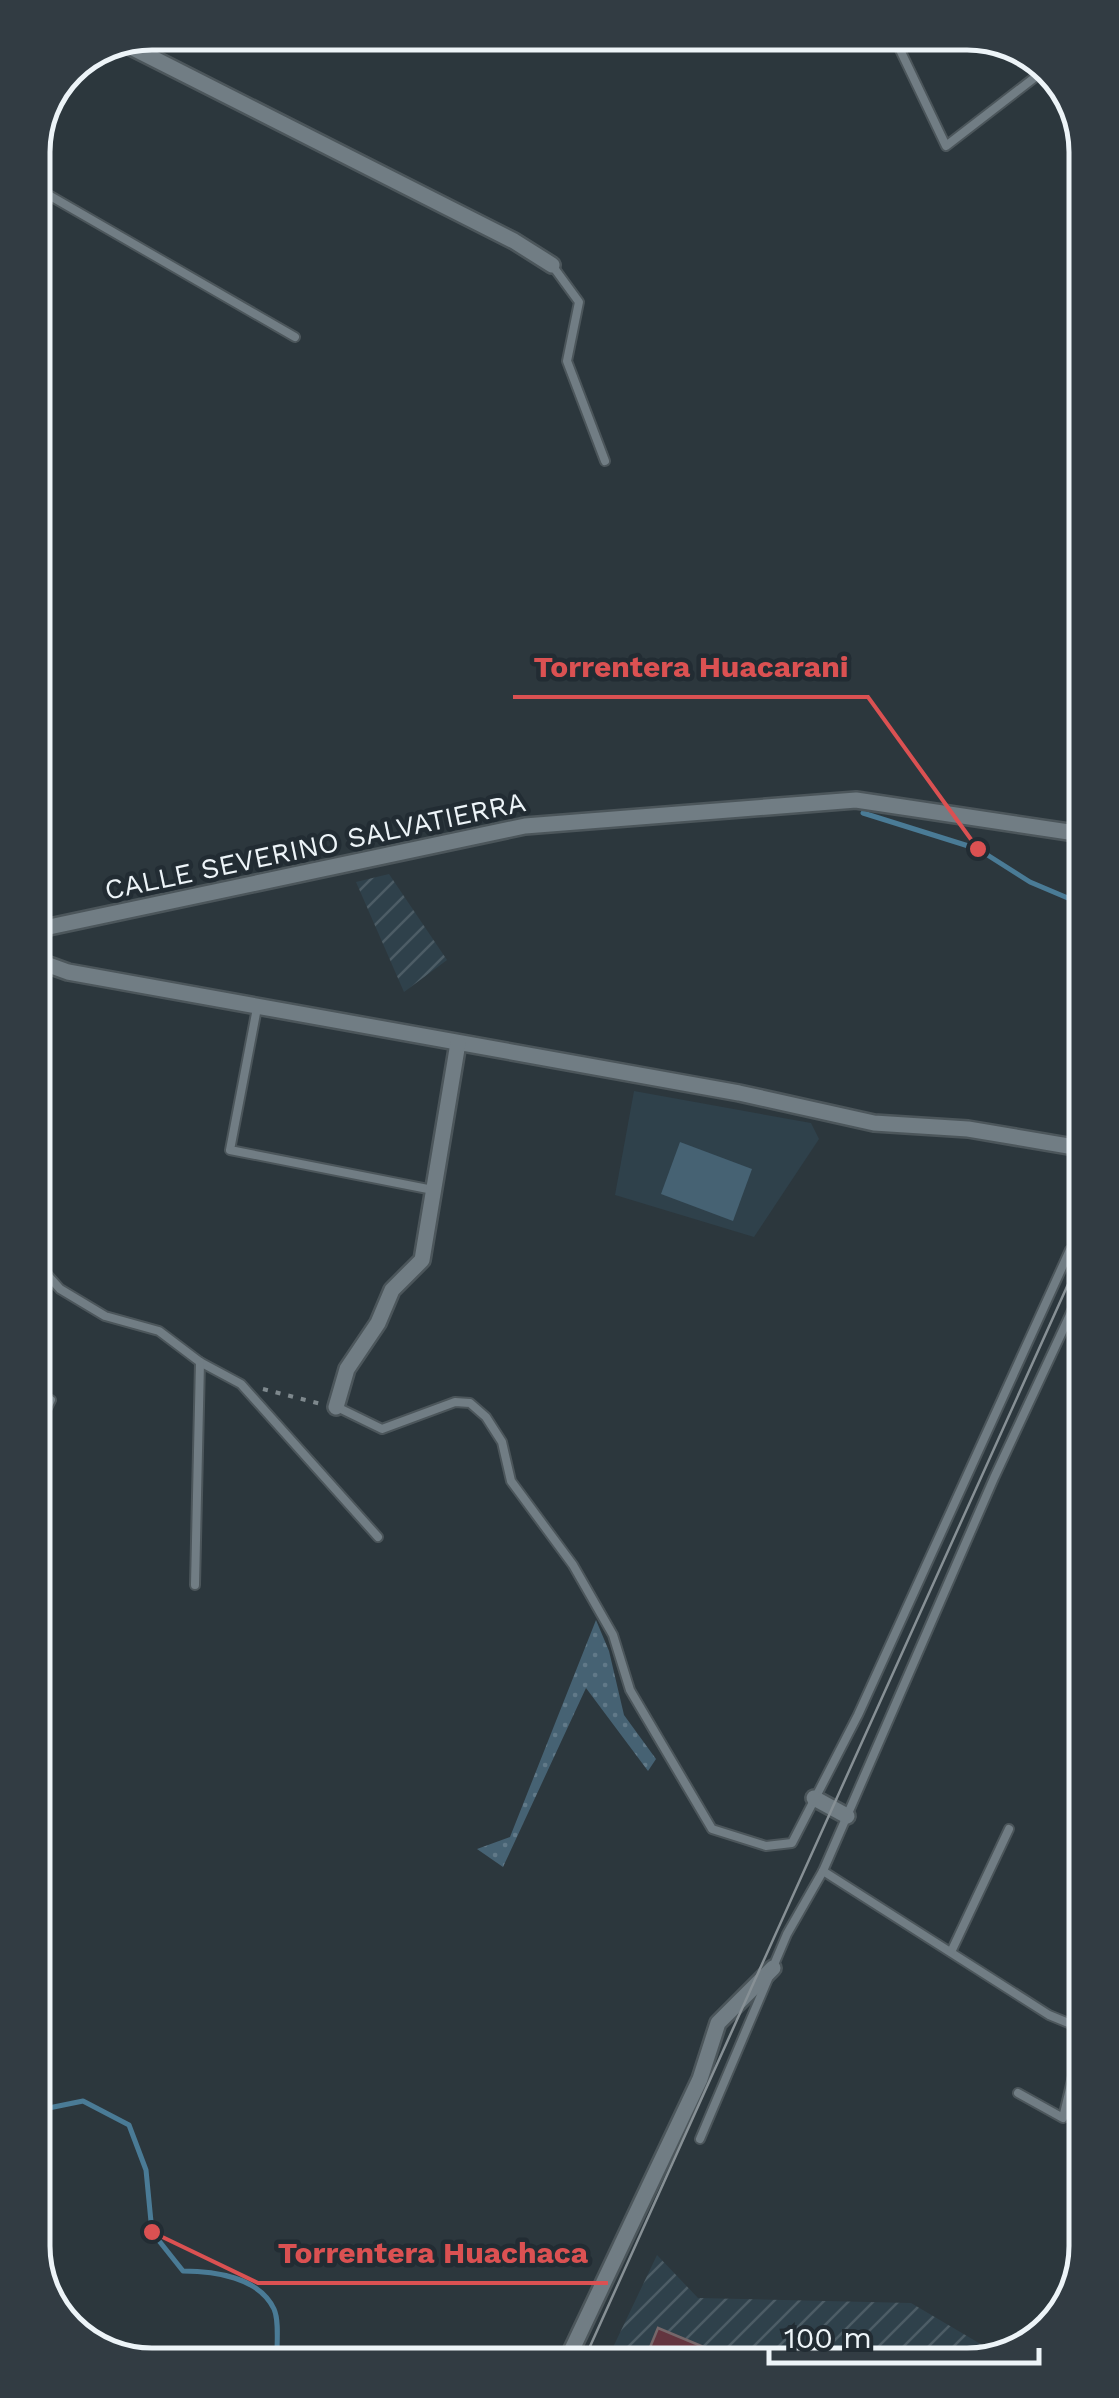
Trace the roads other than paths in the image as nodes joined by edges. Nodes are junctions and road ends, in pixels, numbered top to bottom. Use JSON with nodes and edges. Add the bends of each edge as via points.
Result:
{"nodes":[{"id":1,"x":900,"y":50,"type":"edge"},
{"id":2,"x":139,"y":51,"type":"edge"},
{"id":3,"x":1036,"y":77,"type":"edge"},
{"id":4,"x":50,"y":196,"type":"edge"},
{"id":5,"x":552,"y":266,"type":"joint"},
{"id":6,"x":294,"y":337,"type":"dead end"},
{"id":7,"x":605,"y":460,"type":"dead end"},
{"id":8,"x":1069,"y":832,"type":"edge"},
{"id":9,"x":50,"y":927,"type":"edge"},
{"id":10,"x":50,"y":965,"type":"edge"},
{"id":11,"x":257,"y":1008,"type":"junction"},
{"id":12,"x":458,"y":1043,"type":"junction"},
{"id":13,"x":1069,"y":1146,"type":"edge"},
{"id":14,"x":433,"y":1190,"type":"junction"},
{"id":15,"x":1069,"y":1252,"type":"edge"},
{"id":16,"x":50,"y":1278,"type":"edge"},
{"id":17,"x":1069,"y":1320,"type":"edge"},
{"id":18,"x":200,"y":1362,"type":"junction"},
{"id":19,"x":336,"y":1407,"type":"joint"},
{"id":20,"x":378,"y":1537,"type":"dead end"},
{"id":21,"x":195,"y":1585,"type":"dead end"},
{"id":22,"x":814,"y":1798,"type":"junction"},
{"id":23,"x":846,"y":1816,"type":"junction"},
{"id":24,"x":1009,"y":1829,"type":"dead end"},
{"id":25,"x":823,"y":1870,"type":"junction"},
{"id":26,"x":951,"y":1952,"type":"junction"},
{"id":27,"x":773,"y":1968,"type":"junction"},
{"id":28,"x":1069,"y":2023,"type":"edge"},
{"id":29,"x":1069,"y":2091,"type":"edge"},
{"id":30,"x":1018,"y":2094,"type":"dead end"},
{"id":31,"x":700,"y":2140,"type":"dead end"},
{"id":32,"x":573,"y":2348,"type":"edge"}],
"edges":[{"from":1,"to":3,"type":"lane","via":[[946,146]]},
{"from":2,"to":5,"type":"street"},
{"from":4,"to":6,"type":"lane"},
{"from":5,"to":7,"type":"lane","via":[[579,302],[567,361]]},
{"from":8,"to":9,"type":"street","name":"CALLE SEVERINO SALVATIERRA","via":[[856,800],[525,826]]},
{"from":10,"to":11,"type":"street"},
{"from":11,"to":12,"type":"street"},
{"from":11,"to":14,"type":"lane","via":[[230,1150]]},
{"from":12,"to":13,"type":"street","via":[[874,1123]]},
{"from":12,"to":14,"type":"street"},
{"from":14,"to":19,"type":"street","via":[[422,1260],[392,1290],[347,1369]]},
{"from":15,"to":22,"type":"lane"},
{"from":16,"to":18,"type":"lane","via":[[105,1316],[159,1332]]},
{"from":17,"to":23,"type":"lane"},
{"from":18,"to":20,"type":"lane","via":[[241,1384]]},
{"from":18,"to":21,"type":"lane"},
{"from":19,"to":22,"type":"lane","via":[[382,1429],[455,1402],[486,1417],[502,1442],[511,1480],[613,1635],[630,1690],[712,1829],[766,1846],[792,1843]]},
{"from":22,"to":23,"type":"street"},
{"from":23,"to":25,"type":"lane"},
{"from":24,"to":26,"type":"lane"},
{"from":25,"to":26,"type":"lane"},
{"from":25,"to":27,"type":"lane"},
{"from":26,"to":28,"type":"lane"},
{"from":27,"to":31,"type":"lane"},
{"from":27,"to":32,"type":"street","via":[[718,2023],[700,2080]]},
{"from":29,"to":30,"type":"lane","via":[[1062,2118]]}]}
